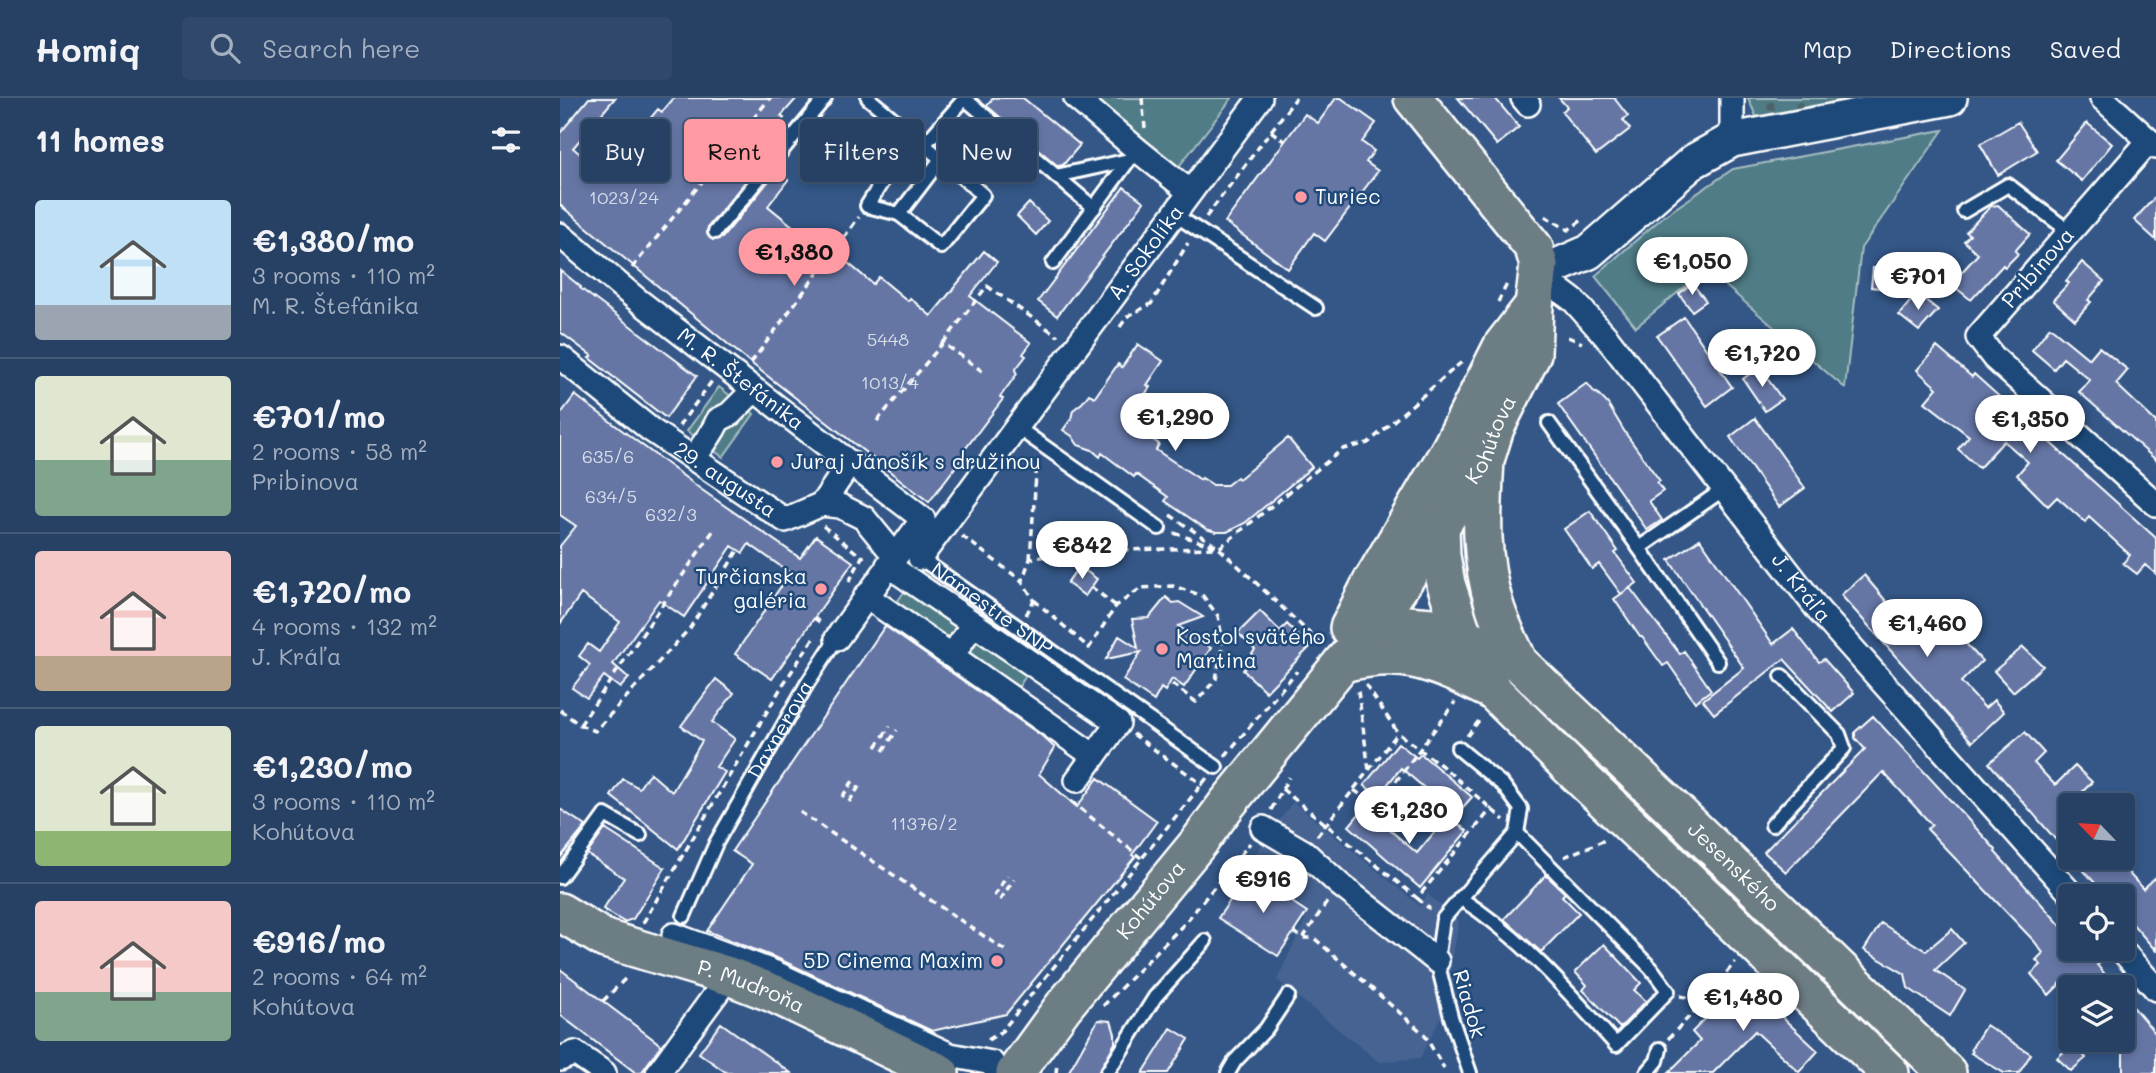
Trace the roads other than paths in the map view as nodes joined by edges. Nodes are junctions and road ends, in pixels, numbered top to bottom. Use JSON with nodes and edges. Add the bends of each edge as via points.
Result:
{"nodes":[{"id":1,"x":825,"y":98,"type":"edge"},
{"id":2,"x":868,"y":98,"type":"edge"},
{"id":3,"x":964,"y":98,"type":"edge"},
{"id":4,"x":1076,"y":98,"type":"edge"},
{"id":5,"x":1260,"y":98,"type":"edge"},
{"id":6,"x":1413,"y":98,"type":"edge"},
{"id":7,"x":1732,"y":98,"type":"edge"},
{"id":8,"x":1950,"y":98,"type":"edge"},
{"id":9,"x":2102,"y":98,"type":"edge"},
{"id":10,"x":893,"y":119,"type":"edge"},
{"id":11,"x":1732,"y":140,"type":"junction"},
{"id":12,"x":2153,"y":144,"type":"edge"},
{"id":13,"x":924,"y":145,"type":"joint"},
{"id":14,"x":1134,"y":156,"type":"junction"},
{"id":15,"x":938,"y":157,"type":"edge"},
{"id":16,"x":938,"y":163,"type":"edge"},
{"id":17,"x":1056,"y":176,"type":"junction"},
{"id":18,"x":882,"y":182,"type":"edge"},
{"id":19,"x":968,"y":182,"type":"edge"},
{"id":20,"x":1191,"y":192,"type":"junction"},
{"id":21,"x":1094,"y":208,"type":"junction"},
{"id":22,"x":1964,"y":211,"type":"dead end"},
{"id":23,"x":899,"y":214,"type":"junction"},
{"id":24,"x":1174,"y":215,"type":"junction"},
{"id":25,"x":715,"y":232,"type":"dead end"},
{"id":26,"x":2070,"y":232,"type":"junction"},
{"id":27,"x":560,"y":235,"type":"edge"},
{"id":28,"x":1053,"y":263,"type":"dead end"},
{"id":29,"x":1527,"y":287,"type":"junction"},
{"id":30,"x":1107,"y":306,"type":"joint"},
{"id":31,"x":1316,"y":308,"type":"dead end"},
{"id":32,"x":560,"y":357,"type":"edge"},
{"id":33,"x":739,"y":378,"type":"junction"},
{"id":34,"x":1549,"y":423,"type":"dead end"},
{"id":35,"x":1018,"y":428,"type":"junction"},
{"id":36,"x":1450,"y":450,"type":"junction"},
{"id":37,"x":694,"y":459,"type":"junction"},
{"id":38,"x":1485,"y":460,"type":"junction"},
{"id":39,"x":850,"y":463,"type":"junction"},
{"id":40,"x":1724,"y":489,"type":"junction"},
{"id":41,"x":2156,"y":504,"type":"edge"},
{"id":42,"x":822,"y":514,"type":"junction"},
{"id":43,"x":923,"y":519,"type":"joint"},
{"id":44,"x":1440,"y":526,"type":"junction"},
{"id":45,"x":1159,"y":528,"type":"road end"},
{"id":46,"x":1639,"y":548,"type":"junction"},
{"id":47,"x":920,"y":558,"type":"joint"},
{"id":48,"x":892,"y":560,"type":"junction"},
{"id":49,"x":856,"y":593,"type":"junction"},
{"id":50,"x":973,"y":624,"type":"junction"},
{"id":51,"x":827,"y":636,"type":"joint"},
{"id":52,"x":1462,"y":636,"type":"junction"},
{"id":53,"x":1347,"y":653,"type":"junction"},
{"id":54,"x":952,"y":656,"type":"junction"},
{"id":55,"x":1718,"y":662,"type":"dead end"},
{"id":56,"x":1519,"y":663,"type":"junction"},
{"id":57,"x":1782,"y":676,"type":"dead end"},
{"id":58,"x":1476,"y":694,"type":"junction"},
{"id":59,"x":1458,"y":748,"type":"dead end"},
{"id":60,"x":1094,"y":756,"type":"junction"},
{"id":61,"x":1216,"y":767,"type":"road end"},
{"id":62,"x":1077,"y":780,"type":"road end"},
{"id":63,"x":1772,"y":825,"type":"dead end"},
{"id":64,"x":1263,"y":828,"type":"road end"},
{"id":65,"x":1517,"y":833,"type":"junction"},
{"id":66,"x":640,"y":835,"type":"dead end"},
{"id":67,"x":560,"y":877,"type":"edge"},
{"id":68,"x":2062,"y":884,"type":"edge"},
{"id":69,"x":1460,"y":898,"type":"junction"},
{"id":70,"x":560,"y":912,"type":"edge"},
{"id":71,"x":675,"y":936,"type":"junction"},
{"id":72,"x":1205,"y":941,"type":"dead end"},
{"id":73,"x":1437,"y":961,"type":"junction"},
{"id":74,"x":2131,"y":961,"type":"edge"},
{"id":75,"x":729,"y":976,"type":"junction"},
{"id":76,"x":2156,"y":989,"type":"edge"},
{"id":77,"x":1288,"y":996,"type":"dead end"},
{"id":78,"x":1660,"y":1049,"type":"road end"},
{"id":79,"x":567,"y":1056,"type":"edge"},
{"id":80,"x":604,"y":1073,"type":"edge"},
{"id":81,"x":658,"y":1073,"type":"edge"},
{"id":82,"x":940,"y":1073,"type":"edge"},
{"id":83,"x":997,"y":1073,"type":"edge"},
{"id":84,"x":1015,"y":1073,"type":"edge"},
{"id":85,"x":1107,"y":1073,"type":"edge"},
{"id":86,"x":1228,"y":1073,"type":"edge"},
{"id":87,"x":1470,"y":1073,"type":"edge"},
{"id":88,"x":1647,"y":1073,"type":"edge"},
{"id":89,"x":1890,"y":1073,"type":"edge"},
{"id":90,"x":1947,"y":1073,"type":"edge"}],
"edges":[{"from":1,"to":25,"type":"lane"},
{"from":2,"to":10,"type":"lane"},
{"from":3,"to":13,"type":"lane"},
{"from":3,"to":17,"type":"lane"},
{"from":4,"to":14,"type":"street"},
{"from":5,"to":20,"type":"street","name":"A. Sokolíka"},
{"from":6,"to":29,"type":"main road","via":[[1534,247],[1539,265]]},
{"from":7,"to":11,"type":"street"},
{"from":8,"to":11,"type":"street"},
{"from":9,"to":12,"type":"street"},
{"from":11,"to":29,"type":"street","via":[[1694,161],[1589,252]]},
{"from":12,"to":26,"type":"street","name":"Pribinova"},
{"from":13,"to":15,"type":"lane"},
{"from":14,"to":17,"type":"lane"},
{"from":14,"to":20,"type":"street"},
{"from":14,"to":21,"type":"lane"},
{"from":16,"to":23,"type":"lane"},
{"from":17,"to":21,"type":"lane"},
{"from":18,"to":23,"type":"lane","via":[[867,205]]},
{"from":19,"to":23,"type":"lane","via":[[983,195],[941,247]]},
{"from":20,"to":24,"type":"street","name":"A. Sokolíka"},
{"from":21,"to":28,"type":"lane"},
{"from":22,"to":26,"type":"lane","via":[[2008,185]]},
{"from":24,"to":30,"type":"street","name":"A. Sokolíka"},
{"from":24,"to":31,"type":"lane"},
{"from":26,"to":41,"type":"street","name":"Pribinova","via":[[1978,337],[1994,358]]},
{"from":27,"to":33,"type":"street","name":"M. R. Štefánika"},
{"from":29,"to":36,"type":"main road","name":"Kohútova"},
{"from":29,"to":38,"type":"main road","name":"Kohútova","via":[[1532,354],[1495,428]]},
{"from":29,"to":40,"type":"street","name":"J. Kráľa","via":[[1574,302]]},
{"from":30,"to":35,"type":"street","name":"Námestie SNP"},
{"from":32,"to":37,"type":"street","name":"29. augusta"},
{"from":33,"to":37,"type":"street","via":[[730,414],[718,420]]},
{"from":33,"to":39,"type":"street","name":"M. R. Štefánika"},
{"from":34,"to":46,"type":"lane"},
{"from":35,"to":45,"type":"lane"},
{"from":35,"to":47,"type":"street","name":"Námestie SNP"},
{"from":36,"to":44,"type":"main road","name":"Jesenského"},
{"from":36,"to":53,"type":"main road","name":"Kohútova","via":[[1372,582]]},
{"from":37,"to":42,"type":"street","name":"29. augusta","via":[[785,520]]},
{"from":38,"to":44,"type":"main road","name":"Kohútova"},
{"from":38,"to":56,"type":"main road","name":"Jesenského","via":[[1481,513],[1487,578]]},
{"from":39,"to":42,"type":"street"},
{"from":39,"to":43,"type":"street","name":"M. R. Štefánika"},
{"from":40,"to":46,"type":"lane"},
{"from":40,"to":68,"type":"street","name":"J. Kráľa","via":[[1819,611]]},
{"from":42,"to":48,"type":"street","via":[[840,506],[864,517]]},
{"from":43,"to":48,"type":"street","name":"Daxnerova"},
{"from":44,"to":52,"type":"main road","name":"Jesenského","via":[[1446,584]]},
{"from":44,"to":53,"type":"main road","name":"Kohútova"},
{"from":46,"to":55,"type":"lane"},
{"from":47,"to":61,"type":"lane","name":"Námestie SNP"},
{"from":48,"to":49,"type":"street","name":"Daxnerova"},
{"from":48,"to":50,"type":"street"},
{"from":49,"to":51,"type":"street","name":"Daxnerova"},
{"from":49,"to":54,"type":"street"},
{"from":50,"to":54,"type":"street"},
{"from":50,"to":60,"type":"street","via":[[1118,723]]},
{"from":51,"to":71,"type":"lane","name":"Daxnerova","via":[[807,684],[716,843]]},
{"from":52,"to":53,"type":"main road","name":"Jesenského","via":[[1432,626],[1394,624]]},
{"from":52,"to":56,"type":"main road","name":"Jesenského"},
{"from":52,"to":58,"type":"main road","name":"Jesenského"},
{"from":53,"to":58,"type":"main road","name":"Jesenského","via":[[1435,664]]},
{"from":53,"to":84,"type":"main road","name":"Kohútova"},
{"from":54,"to":60,"type":"street"},
{"from":56,"to":90,"type":"main road","name":"Jesenského"},
{"from":57,"to":63,"type":"lane","via":[[1839,734],[1844,748]]},
{"from":58,"to":89,"type":"main road","name":"Jesenského","via":[[1573,770]]},
{"from":59,"to":65,"type":"lane","via":[[1503,785],[1521,809]]},
{"from":60,"to":62,"type":"street"},
{"from":64,"to":73,"type":"street","via":[[1304,852]]},
{"from":65,"to":69,"type":"lane","name":"Riadok"},
{"from":65,"to":69,"type":"lane","via":[[1651,968],[1668,991],[1616,1045],[1552,974]]},
{"from":66,"to":67,"type":"lane","via":[[606,815]]},
{"from":69,"to":73,"type":"lane","name":"Riadok","via":[[1443,919]]},
{"from":70,"to":71,"type":"main road","name":"P. Mudroňa","via":[[605,939]]},
{"from":71,"to":75,"type":"main road","name":"P. Mudroňa"},
{"from":71,"to":83,"type":"street","name":"P. Mudroňa","via":[[773,972],[950,1055],[992,1063]]},
{"from":72,"to":85,"type":"lane","via":[[1155,998]]},
{"from":73,"to":87,"type":"lane","name":"Riadok"},
{"from":74,"to":76,"type":"street"},
{"from":75,"to":81,"type":"street"},
{"from":75,"to":82,"type":"main road","name":"P. Mudroňa"},
{"from":77,"to":86,"type":"lane"},
{"from":78,"to":88,"type":"lane"},
{"from":79,"to":80,"type":"street"}]}
